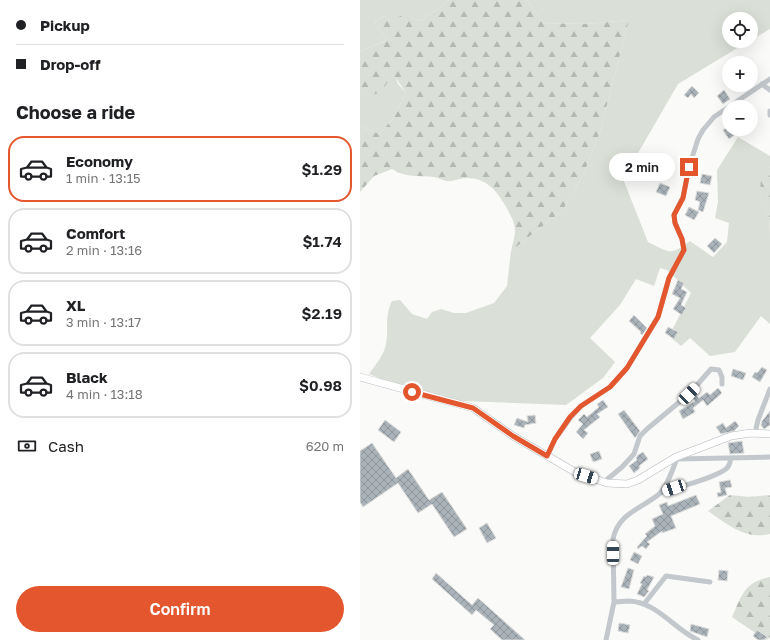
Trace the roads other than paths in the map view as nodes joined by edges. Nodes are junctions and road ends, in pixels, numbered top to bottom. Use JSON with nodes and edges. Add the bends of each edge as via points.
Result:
{"nodes":[{"id":1,"x":770,"y":79,"type":"edge"},
{"id":2,"x":762,"y":84,"type":"junction"},
{"id":3,"x":770,"y":90,"type":"edge"},
{"id":4,"x":770,"y":111,"type":"edge"},
{"id":5,"x":770,"y":115,"type":"edge"},
{"id":6,"x":360,"y":377,"type":"edge"},
{"id":7,"x":722,"y":384,"type":"dead end"},
{"id":8,"x":770,"y":390,"type":"edge"},
{"id":9,"x":755,"y":434,"type":"junction"},
{"id":10,"x":770,"y":434,"type":"edge"},
{"id":11,"x":547,"y":456,"type":"junction"},
{"id":12,"x":770,"y":457,"type":"edge"},
{"id":13,"x":676,"y":458,"type":"junction"},
{"id":14,"x":731,"y":458,"type":"junction"},
{"id":15,"x":604,"y":482,"type":"junction"},
{"id":16,"x":660,"y":493,"type":"junction"},
{"id":17,"x":710,"y":582,"type":"dead end"},
{"id":18,"x":614,"y":602,"type":"junction"},
{"id":19,"x":644,"y":604,"type":"junction"},
{"id":20,"x":606,"y":640,"type":"edge"},
{"id":21,"x":698,"y":640,"type":"edge"}],
"edges":[{"from":1,"to":2,"type":"street"},
{"from":2,"to":3,"type":"street"},
{"from":2,"to":11,"type":"street","via":[[714,116],[703,130],[689,167],[683,198],[674,215],[684,250],[669,278],[658,317],[627,368],[610,387],[581,406],[570,417]]},
{"from":4,"to":5,"type":"street"},
{"from":6,"to":11,"type":"street","via":[[473,408],[507,433]]},
{"from":7,"to":15,"type":"street","via":[[722,372],[712,369],[706,373],[689,394],[640,436],[634,454]]},
{"from":8,"to":9,"type":"street"},
{"from":9,"to":10,"type":"street"},
{"from":9,"to":13,"type":"street","via":[[731,436]]},
{"from":11,"to":15,"type":"street","via":[[576,472]]},
{"from":12,"to":14,"type":"street"},
{"from":13,"to":14,"type":"street"},
{"from":13,"to":15,"type":"street","via":[[627,484]]},
{"from":13,"to":16,"type":"street"},
{"from":14,"to":16,"type":"street","via":[[727,468],[715,474]]},
{"from":16,"to":18,"type":"street","via":[[621,520],[615,530]]},
{"from":17,"to":19,"type":"street","via":[[666,576]]},
{"from":18,"to":19,"type":"street","via":[[630,601]]},
{"from":18,"to":20,"type":"street"},
{"from":19,"to":21,"type":"street"}]}
